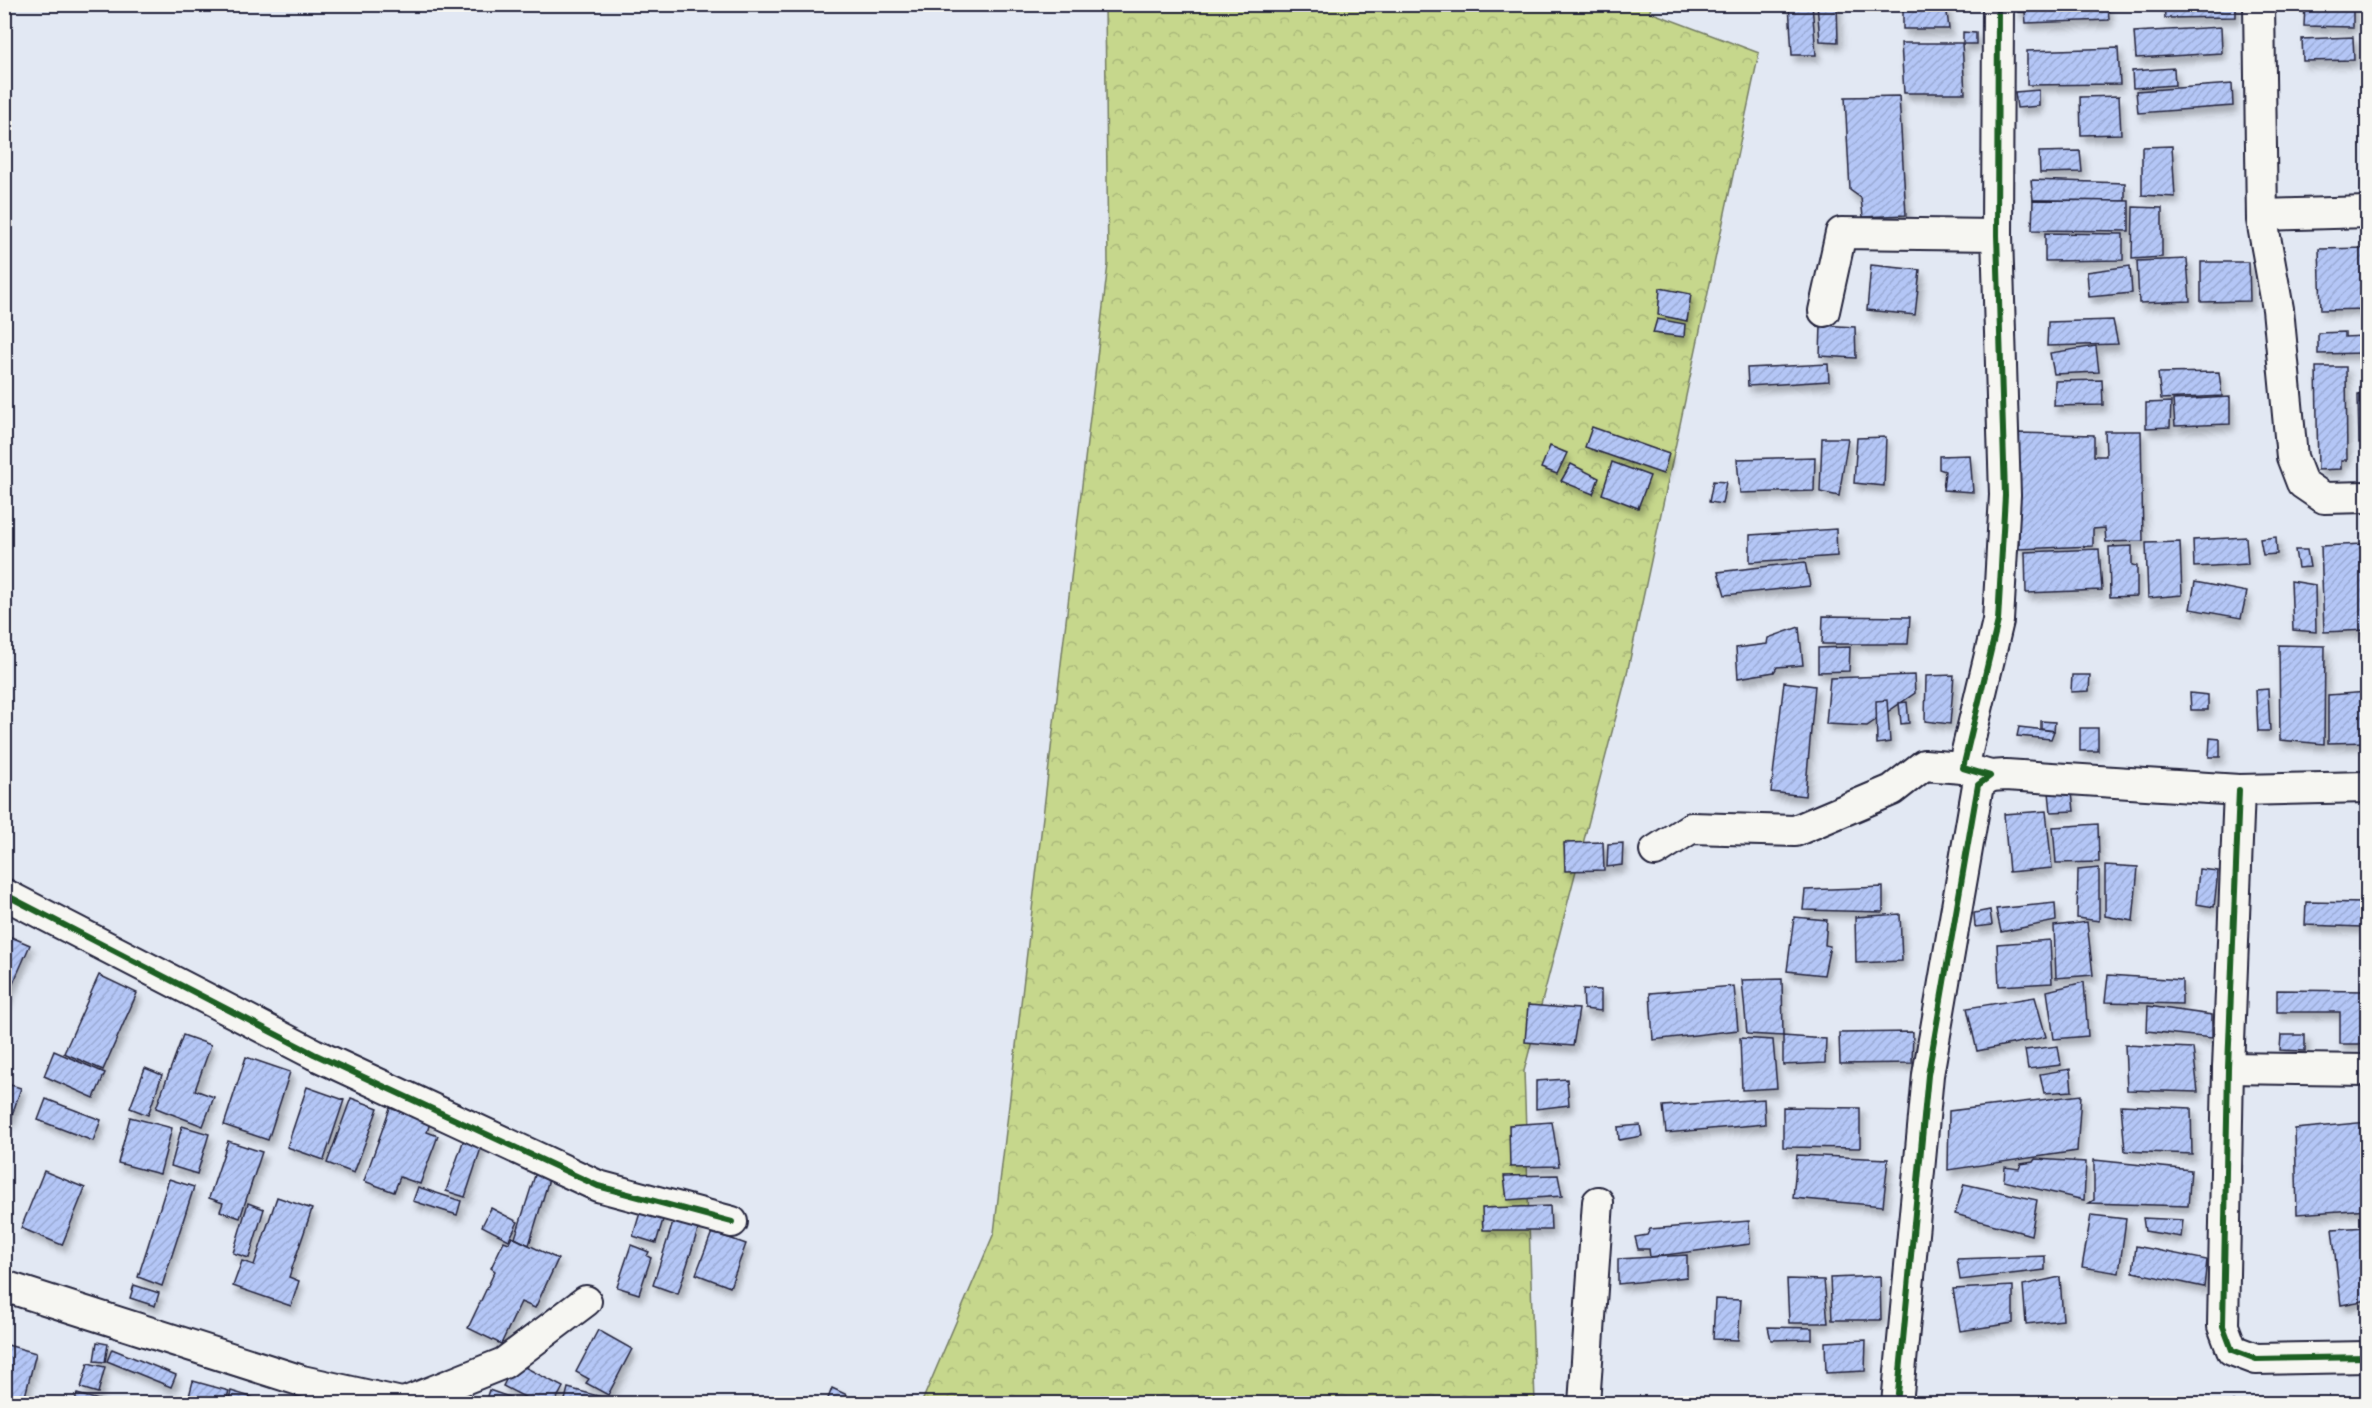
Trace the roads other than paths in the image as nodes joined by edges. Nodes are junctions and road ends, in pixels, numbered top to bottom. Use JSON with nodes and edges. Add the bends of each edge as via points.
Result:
{"nodes":[{"id":1,"x":1998,"y":4,"type":"edge"},
{"id":2,"x":2259,"y":4,"type":"edge"},
{"id":3,"x":2367,"y":212,"type":"edge"},
{"id":4,"x":2263,"y":215,"type":"junction"},
{"id":5,"x":1997,"y":235,"type":"junction"},
{"id":6,"x":1824,"y":311,"type":"dead end"},
{"id":7,"x":2367,"y":498,"type":"edge"},
{"id":8,"x":1977,"y":772,"type":"junction"},
{"id":9,"x":2367,"y":788,"type":"edge"},
{"id":10,"x":2239,"y":790,"type":"junction"},
{"id":11,"x":1655,"y":851,"type":"dead end"},
{"id":12,"x":4,"y":894,"type":"edge"},
{"id":13,"x":2228,"y":1068,"type":"junction"},
{"id":14,"x":2367,"y":1070,"type":"edge"},
{"id":15,"x":1598,"y":1202,"type":"dead end"},
{"id":16,"x":732,"y":1222,"type":"dead end"},
{"id":17,"x":4,"y":1286,"type":"edge"},
{"id":18,"x":586,"y":1301,"type":"dead end"},
{"id":19,"x":2367,"y":1357,"type":"edge"},
{"id":20,"x":405,"y":1403,"type":"edge"},
{"id":21,"x":1584,"y":1404,"type":"edge"},
{"id":22,"x":1897,"y":1404,"type":"edge"}],
"edges":[{"from":1,"to":5,"type":"street"},
{"from":2,"to":4,"type":"street"},
{"from":3,"to":4,"type":"street"},
{"from":4,"to":7,"type":"street","via":[[2278,309],[2292,457],[2302,483],[2324,498]]},
{"from":5,"to":6,"type":"street","via":[[1841,233]]},
{"from":5,"to":8,"type":"street","via":[[2005,495],[1998,621]]},
{"from":8,"to":10,"type":"street"},
{"from":8,"to":11,"type":"street","via":[[1924,765],[1892,789],[1795,831],[1691,828]]},
{"from":8,"to":22,"type":"street","via":[[1978,786],[1928,1075]]},
{"from":9,"to":10,"type":"street"},
{"from":10,"to":13,"type":"street"},
{"from":12,"to":16,"type":"street","via":[[314,1054],[598,1186]]},
{"from":13,"to":14,"type":"street"},
{"from":13,"to":19,"type":"street","via":[[2223,1326],[2232,1350],[2256,1359]]},
{"from":15,"to":21,"type":"street"},
{"from":17,"to":20,"type":"street","via":[[302,1381]]},
{"from":18,"to":20,"type":"street","via":[[504,1363]]}]}
